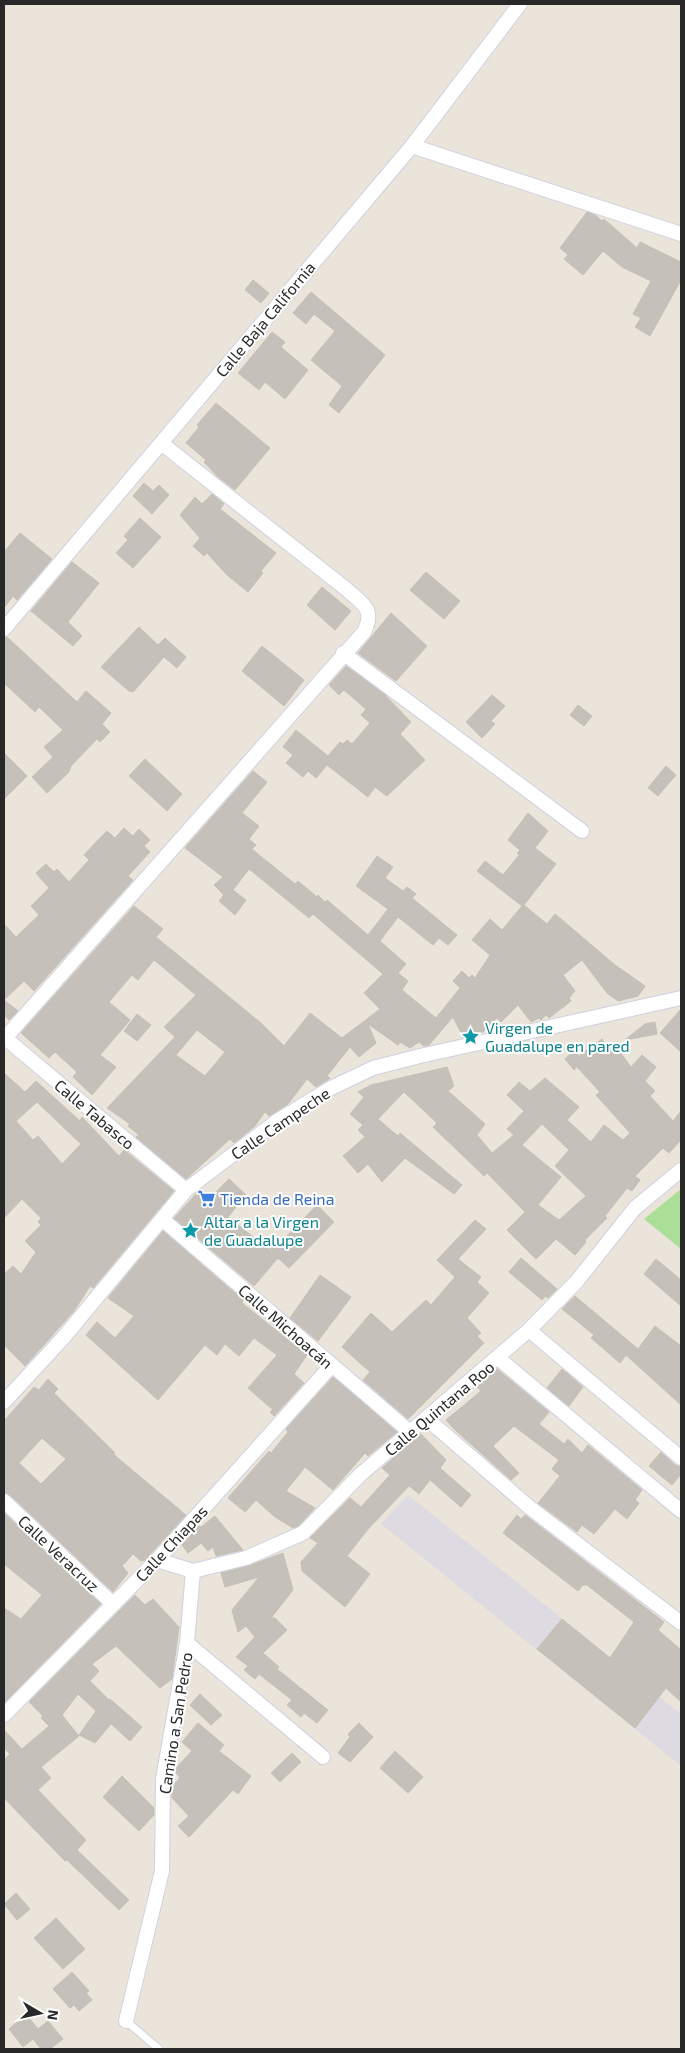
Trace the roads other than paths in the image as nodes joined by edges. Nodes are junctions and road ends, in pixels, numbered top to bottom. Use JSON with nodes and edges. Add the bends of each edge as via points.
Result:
{"nodes":[{"id":1,"x":520,"y":4,"type":"edge"},
{"id":2,"x":412,"y":146,"type":"junction"},
{"id":3,"x":681,"y":234,"type":"edge"},
{"id":4,"x":161,"y":443,"type":"junction"},
{"id":5,"x":4,"y":629,"type":"edge"},
{"id":6,"x":344,"y":653,"type":"junction"},
{"id":7,"x":582,"y":831,"type":"dead end"},
{"id":8,"x":681,"y":998,"type":"edge"},
{"id":9,"x":4,"y":1037,"type":"edge"},
{"id":10,"x":681,"y":1170,"type":"edge"},
{"id":11,"x":186,"y":1190,"type":"junction"},
{"id":12,"x":162,"y":1219,"type":"junction"},
{"id":13,"x":529,"y":1330,"type":"junction"},
{"id":14,"x":498,"y":1358,"type":"junction"},
{"id":15,"x":332,"y":1365,"type":"junction"},
{"id":16,"x":4,"y":1402,"type":"edge"},
{"id":17,"x":426,"y":1418,"type":"junction"},
{"id":18,"x":410,"y":1432,"type":"junction"},
{"id":19,"x":681,"y":1458,"type":"edge"},
{"id":20,"x":4,"y":1501,"type":"edge"},
{"id":21,"x":681,"y":1511,"type":"edge"},
{"id":22,"x":157,"y":1560,"type":"junction"},
{"id":23,"x":193,"y":1571,"type":"junction"},
{"id":24,"x":113,"y":1604,"type":"junction"},
{"id":25,"x":681,"y":1623,"type":"edge"},
{"id":26,"x":187,"y":1643,"type":"junction"},
{"id":27,"x":4,"y":1715,"type":"edge"},
{"id":28,"x":322,"y":1757,"type":"dead end"},
{"id":29,"x":126,"y":2021,"type":"joint"},
{"id":30,"x":159,"y":2049,"type":"edge"}],
"edges":[{"from":1,"to":2,"type":"street","name":"Calle Baja California"},
{"from":2,"to":3,"type":"street"},
{"from":2,"to":4,"type":"street","name":"Calle Baja California"},
{"from":4,"to":5,"type":"street","name":"Calle Baja California"},
{"from":4,"to":6,"type":"street","via":[[367,608],[370,620],[364,632]]},
{"from":6,"to":7,"type":"street"},
{"from":6,"to":9,"type":"street"},
{"from":8,"to":11,"type":"street","name":"Calle Campeche","via":[[373,1068],[331,1088],[277,1121]]},
{"from":9,"to":11,"type":"street","name":"Calle Tabasco"},
{"from":10,"to":13,"type":"street","name":"Calle Quintana Roo","via":[[635,1208],[577,1281]]},
{"from":11,"to":12,"type":"street","name":"Calle Campeche"},
{"from":12,"to":15,"type":"street","name":"Calle Michoacán"},
{"from":12,"to":16,"type":"street","name":"Calle Campeche","via":[[63,1338]]},
{"from":13,"to":14,"type":"street","name":"Calle Quintana Roo"},
{"from":13,"to":19,"type":"street"},
{"from":14,"to":17,"type":"street","name":"Calle Quintana Roo"},
{"from":14,"to":21,"type":"street"},
{"from":15,"to":18,"type":"street","name":"Calle Michoacán"},
{"from":15,"to":22,"type":"street","name":"Calle Chiapas"},
{"from":17,"to":18,"type":"street","name":"Calle Quintana Roo"},
{"from":17,"to":25,"type":"street","via":[[529,1507]]},
{"from":18,"to":23,"type":"street","name":"Calle Quintana Roo","via":[[361,1474],[303,1533],[246,1558]]},
{"from":20,"to":24,"type":"street","name":"Calle Veracruz"},
{"from":22,"to":23,"type":"street"},
{"from":22,"to":24,"type":"street","name":"Calle Chiapas"},
{"from":23,"to":26,"type":"street","name":"Camino a San Pedro"},
{"from":24,"to":27,"type":"street","name":"Calle Chiapas"},
{"from":26,"to":28,"type":"street"},
{"from":26,"to":29,"type":"street","name":"Camino a San Pedro","via":[[163,1779],[162,1871]]},
{"from":29,"to":30,"type":"lane"}]}
